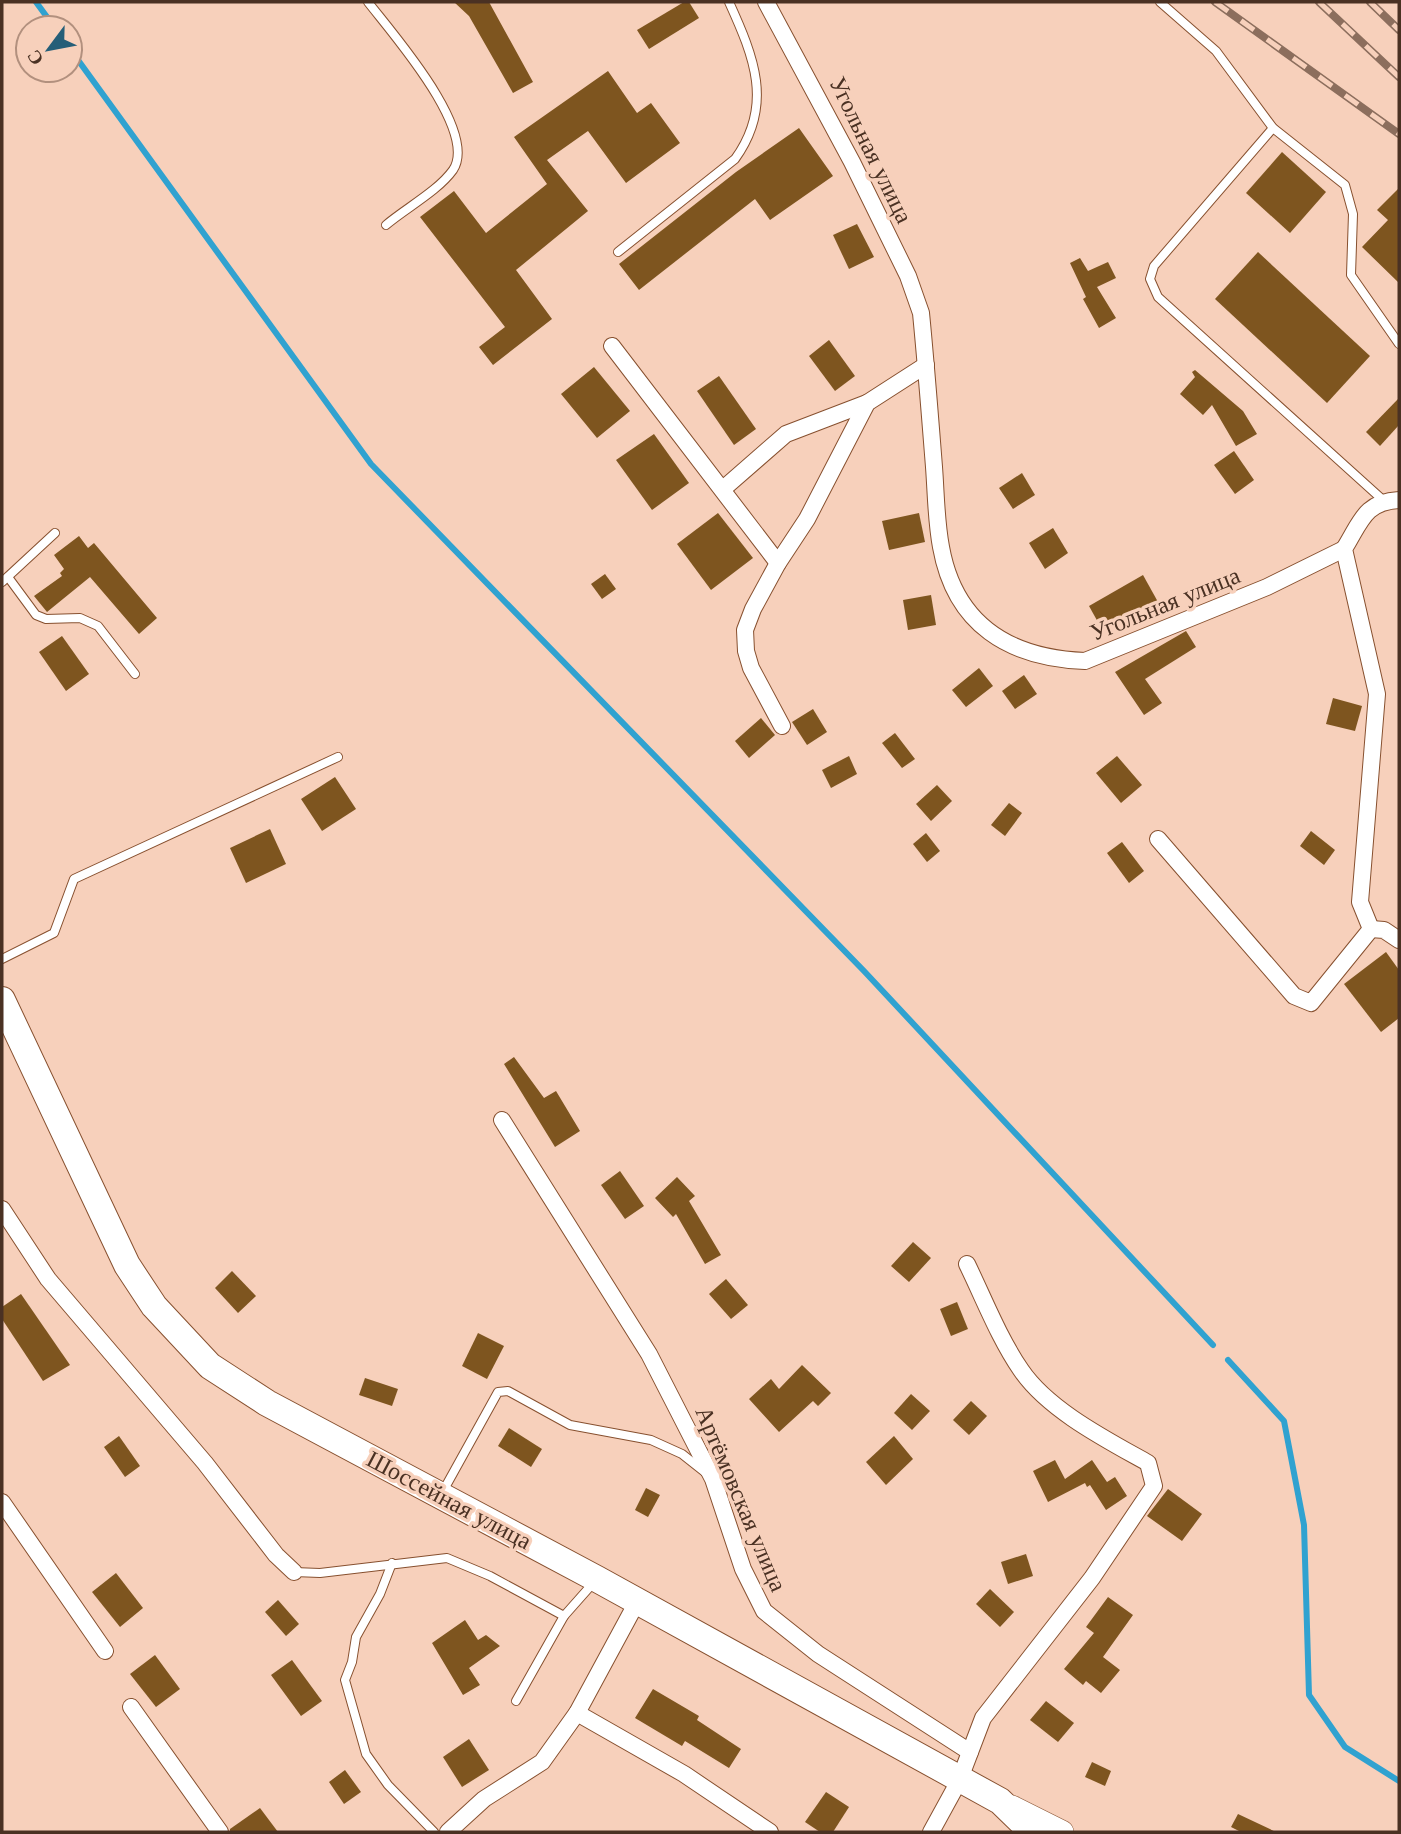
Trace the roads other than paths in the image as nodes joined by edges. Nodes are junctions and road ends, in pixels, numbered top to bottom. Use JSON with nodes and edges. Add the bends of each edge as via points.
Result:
{"nodes":[{"id":1,"x":368,"y":2,"type":"edge"},
{"id":2,"x":729,"y":2,"type":"edge"},
{"id":3,"x":766,"y":2,"type":"edge"},
{"id":4,"x":1160,"y":2,"type":"edge"},
{"id":5,"x":1273,"y":128,"type":"junction"},
{"id":6,"x":386,"y":225,"type":"dead end"},
{"id":7,"x":618,"y":253,"type":"dead end"},
{"id":8,"x":1399,"y":344,"type":"edge"},
{"id":9,"x":612,"y":346,"type":"dead end"},
{"id":10,"x":926,"y":365,"type":"junction"},
{"id":11,"x":867,"y":404,"type":"junction"},
{"id":12,"x":723,"y":489,"type":"junction"},
{"id":13,"x":1392,"y":500,"type":"edge"},
{"id":14,"x":55,"y":533,"type":"dead end"},
{"id":15,"x":1345,"y":549,"type":"junction"},
{"id":16,"x":778,"y":563,"type":"junction"},
{"id":17,"x":5,"y":579,"type":"edge"},
{"id":18,"x":135,"y":674,"type":"dead end"},
{"id":19,"x":782,"y":726,"type":"dead end"},
{"id":20,"x":338,"y":757,"type":"dead end"},
{"id":21,"x":1157,"y":839,"type":"dead end"},
{"id":22,"x":1371,"y":929,"type":"junction"},
{"id":23,"x":1399,"y":940,"type":"edge"},
{"id":24,"x":2,"y":959,"type":"edge"},
{"id":25,"x":2,"y":1000,"type":"edge"},
{"id":26,"x":502,"y":1119,"type":"dead end"},
{"id":27,"x":2,"y":1209,"type":"edge"},
{"id":28,"x":967,"y":1264,"type":"dead end"},
{"id":29,"x":713,"y":1479,"type":"junction"},
{"id":30,"x":441,"y":1495,"type":"junction"},
{"id":31,"x":2,"y":1502,"type":"edge"},
{"id":32,"x":391,"y":1563,"type":"junction"},
{"id":33,"x":294,"y":1572,"type":"joint"},
{"id":34,"x":597,"y":1579,"type":"junction"},
{"id":35,"x":637,"y":1602,"type":"junction"},
{"id":36,"x":564,"y":1616,"type":"junction"},
{"id":37,"x":106,"y":1651,"type":"dead end"},
{"id":38,"x":516,"y":1702,"type":"dead end"},
{"id":39,"x":131,"y":1706,"type":"dead end"},
{"id":40,"x":577,"y":1713,"type":"junction"},
{"id":41,"x":970,"y":1752,"type":"junction"},
{"id":42,"x":960,"y":1781,"type":"junction"},
{"id":43,"x":1000,"y":1801,"type":"junction"},
{"id":44,"x":220,"y":1832,"type":"edge"},
{"id":45,"x":434,"y":1832,"type":"edge"},
{"id":46,"x":448,"y":1832,"type":"edge"},
{"id":47,"x":770,"y":1832,"type":"edge"},
{"id":48,"x":931,"y":1832,"type":"edge"},
{"id":49,"x":1032,"y":1832,"type":"edge"},
{"id":50,"x":1062,"y":1832,"type":"edge"}],
"edges":[{"from":1,"to":6,"type":"lane","via":[[424,74],[446,114],[458,152],[453,170]]},
{"from":2,"to":7,"type":"lane","via":[[753,60],[758,90],[749,139],[735,159]]},
{"from":3,"to":10,"type":"street","name":"Угольная улица","via":[[809,76],[908,276],[920,313]]},
{"from":4,"to":5,"type":"lane","via":[[1216,51]]},
{"from":5,"to":8,"type":"lane","via":[[1345,185],[1353,214],[1351,275]]},
{"from":5,"to":13,"type":"lane","via":[[1154,266],[1150,279],[1158,297]]},
{"from":9,"to":12,"type":"street"},
{"from":10,"to":11,"type":"street"},
{"from":10,"to":15,"type":"street","name":"Угольная улица","via":[[941,548],[958,598],[996,639],[1052,660],[1084,661],[1255,592]]},
{"from":11,"to":12,"type":"street","via":[[786,434]]},
{"from":11,"to":16,"type":"street","via":[[807,519]]},
{"from":12,"to":16,"type":"street"},
{"from":13,"to":15,"type":"street","via":[[1370,507]]},
{"from":14,"to":17,"type":"lane"},
{"from":15,"to":22,"type":"street","via":[[1377,694],[1360,902]]},
{"from":16,"to":19,"type":"street","via":[[745,630],[751,668]]},
{"from":17,"to":18,"type":"lane","via":[[36,615],[89,620],[98,626]]},
{"from":20,"to":24,"type":"lane","via":[[74,878],[54,933]]},
{"from":21,"to":22,"type":"street","via":[[1294,996],[1311,1003]]},
{"from":22,"to":23,"type":"street","via":[[1384,930]]},
{"from":25,"to":30,"type":"main road","name":"Шоссейная улица","via":[[127,1265],[183,1340],[211,1366],[267,1403]]},
{"from":26,"to":29,"type":"street","name":"Артёмовская улица","via":[[649,1354]]},
{"from":27,"to":33,"type":"street","via":[[48,1279]]},
{"from":28,"to":41,"type":"street","via":[[1022,1372],[1099,1436],[1148,1463],[1154,1486],[1092,1578],[984,1718]]},
{"from":29,"to":30,"type":"lane","via":[[682,1454],[651,1440],[570,1425],[508,1391],[498,1392]]},
{"from":29,"to":41,"type":"street","name":"Артёмовская улица","via":[[743,1569],[764,1611],[818,1654]]},
{"from":30,"to":34,"type":"main road","name":"Шоссейная улица"},
{"from":31,"to":37,"type":"street"},
{"from":32,"to":33,"type":"lane"},
{"from":32,"to":36,"type":"lane","via":[[447,1558]]},
{"from":32,"to":45,"type":"lane","via":[[356,1637],[345,1681],[366,1754],[388,1785]]},
{"from":34,"to":35,"type":"main road","name":"Шоссейная улица"},
{"from":34,"to":36,"type":"lane"},
{"from":35,"to":40,"type":"street"},
{"from":35,"to":42,"type":"main road","name":"Шоссейная улица"},
{"from":36,"to":38,"type":"lane"},
{"from":39,"to":44,"type":"street"},
{"from":40,"to":46,"type":"street","via":[[542,1762],[484,1799]]},
{"from":40,"to":47,"type":"street","via":[[684,1774]]},
{"from":41,"to":42,"type":"street"},
{"from":42,"to":43,"type":"main road","name":"Шоссейная улица"},
{"from":42,"to":48,"type":"street"},
{"from":43,"to":49,"type":"main road"},
{"from":43,"to":50,"type":"main road","name":"Шоссейная улица"}]}
